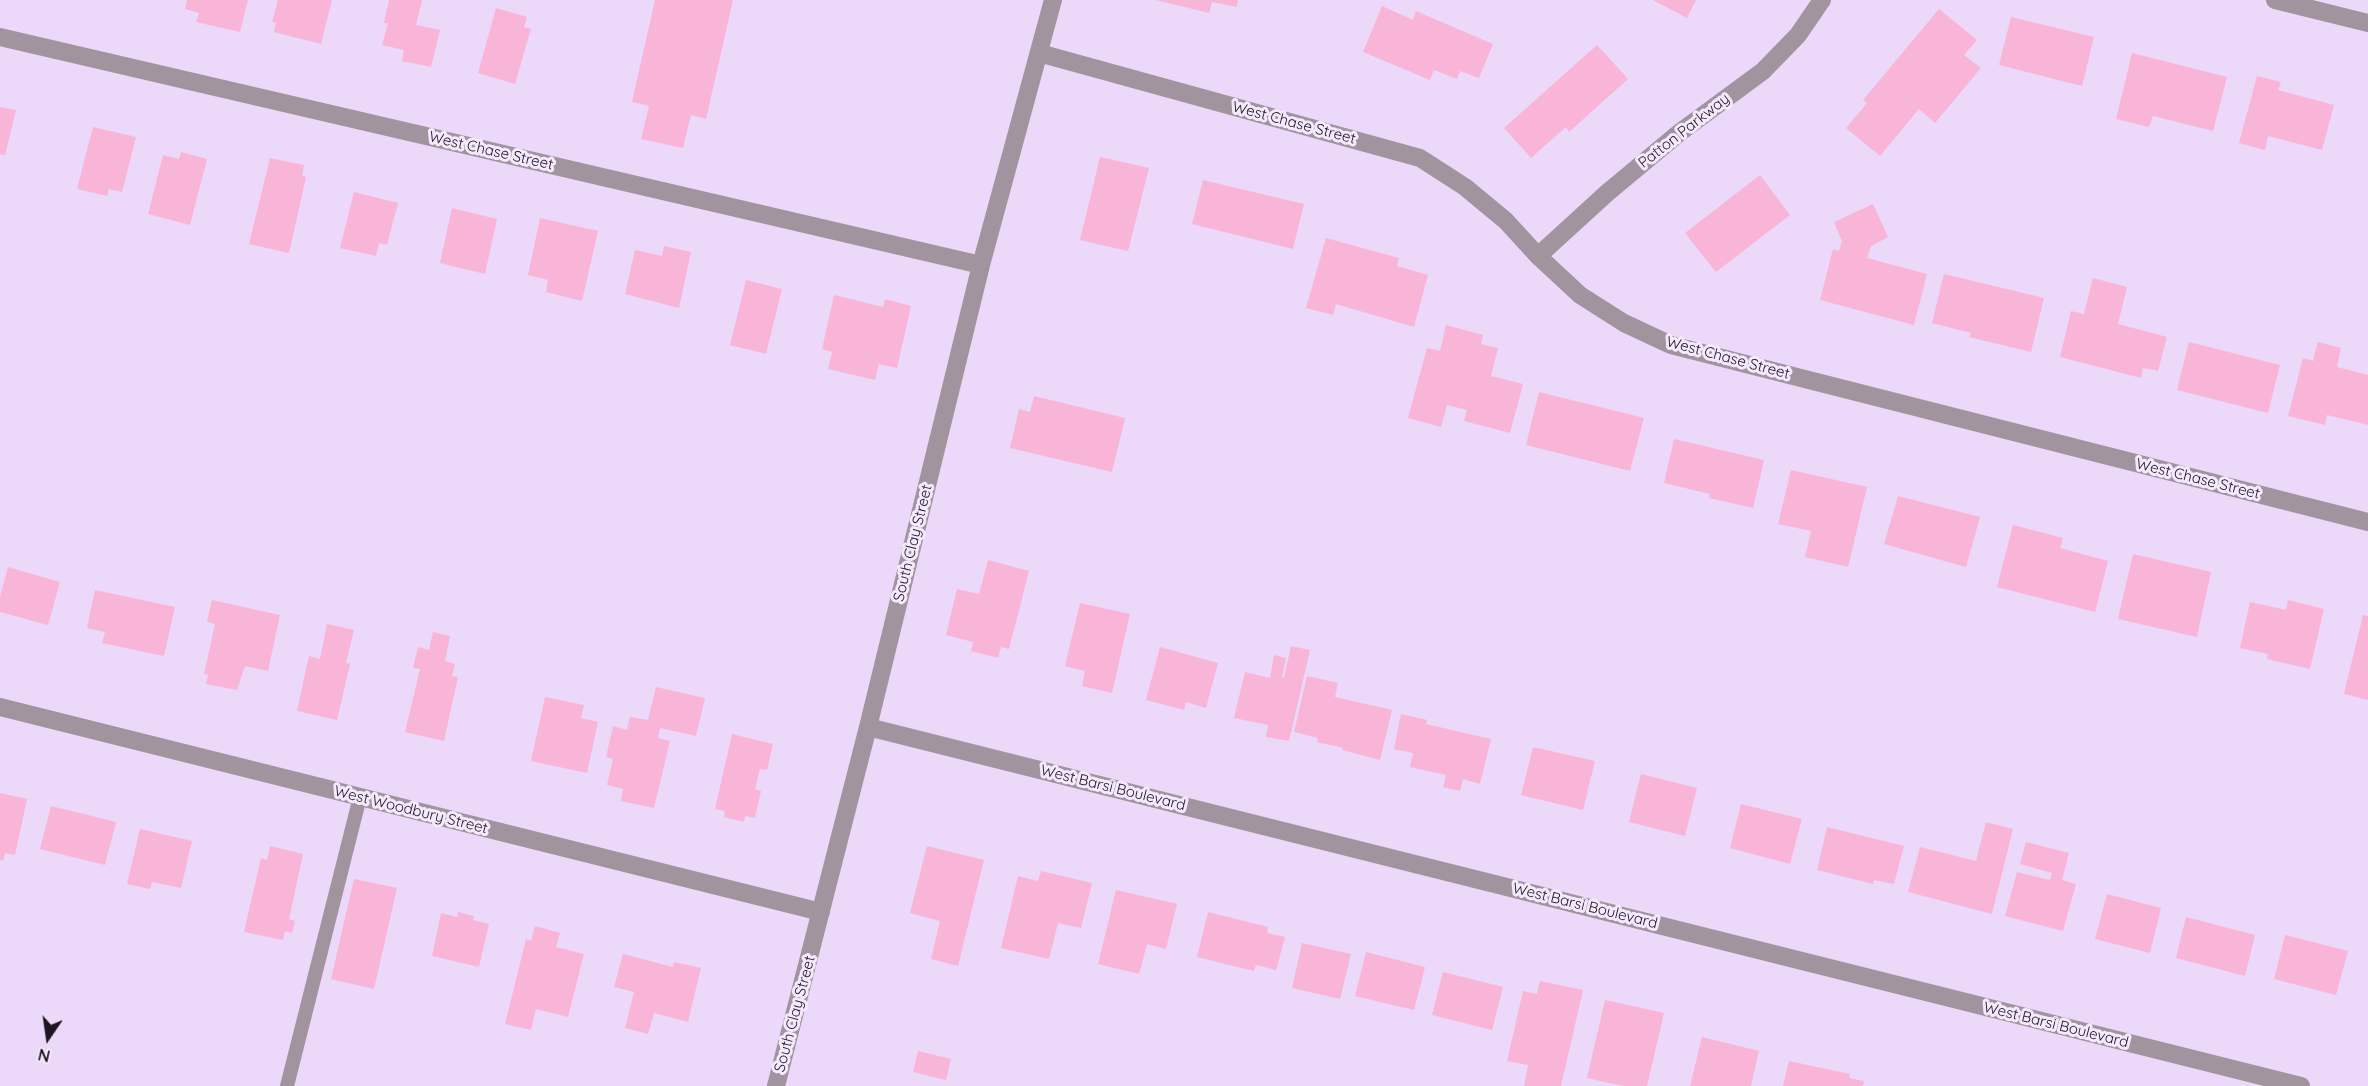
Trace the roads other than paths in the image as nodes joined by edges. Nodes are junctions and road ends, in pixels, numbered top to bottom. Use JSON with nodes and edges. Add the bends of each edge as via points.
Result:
{"nodes":[{"id":1,"x":1053,"y":0,"type":"edge"},
{"id":2,"x":1822,"y":0,"type":"edge"},
{"id":3,"x":2275,"y":0,"type":"edge"},
{"id":4,"x":2368,"y":23,"type":"edge"},
{"id":5,"x":0,"y":37,"type":"edge"},
{"id":6,"x":1039,"y":53,"type":"junction"},
{"id":7,"x":1538,"y":256,"type":"junction"},
{"id":8,"x":981,"y":265,"type":"junction"},
{"id":9,"x":2368,"y":522,"type":"edge"},
{"id":10,"x":0,"y":707,"type":"edge"},
{"id":11,"x":868,"y":727,"type":"junction"},
{"id":12,"x":360,"y":797,"type":"junction"},
{"id":13,"x":821,"y":912,"type":"junction"},
{"id":14,"x":287,"y":1086,"type":"edge"},
{"id":15,"x":776,"y":1086,"type":"edge"},
{"id":16,"x":2301,"y":1086,"type":"edge"}],
"edges":[{"from":1,"to":6,"type":"street","name":"South Clay Street"},
{"from":2,"to":7,"type":"street","name":"Patton Parkway","via":[[1798,34],[1763,71],[1679,133]]},
{"from":3,"to":4,"type":"street"},
{"from":5,"to":8,"type":"street","name":"West Chase Street"},
{"from":6,"to":7,"type":"street","name":"West Chase Street","via":[[1420,158],[1465,187],[1506,221]]},
{"from":6,"to":8,"type":"street","name":"South Clay Street"},
{"from":7,"to":9,"type":"street","name":"West Chase Street","via":[[1580,295],[1624,323],[1671,345]]},
{"from":8,"to":11,"type":"street","name":"South Clay Street"},
{"from":10,"to":12,"type":"street","name":"West Woodbury Street"},
{"from":11,"to":13,"type":"street","name":"South Clay Street"},
{"from":11,"to":16,"type":"street","name":"West Barsi Boulevard"},
{"from":12,"to":13,"type":"street","name":"West Woodbury Street"},
{"from":12,"to":14,"type":"lane"},
{"from":13,"to":15,"type":"street","name":"South Clay Street"}]}
